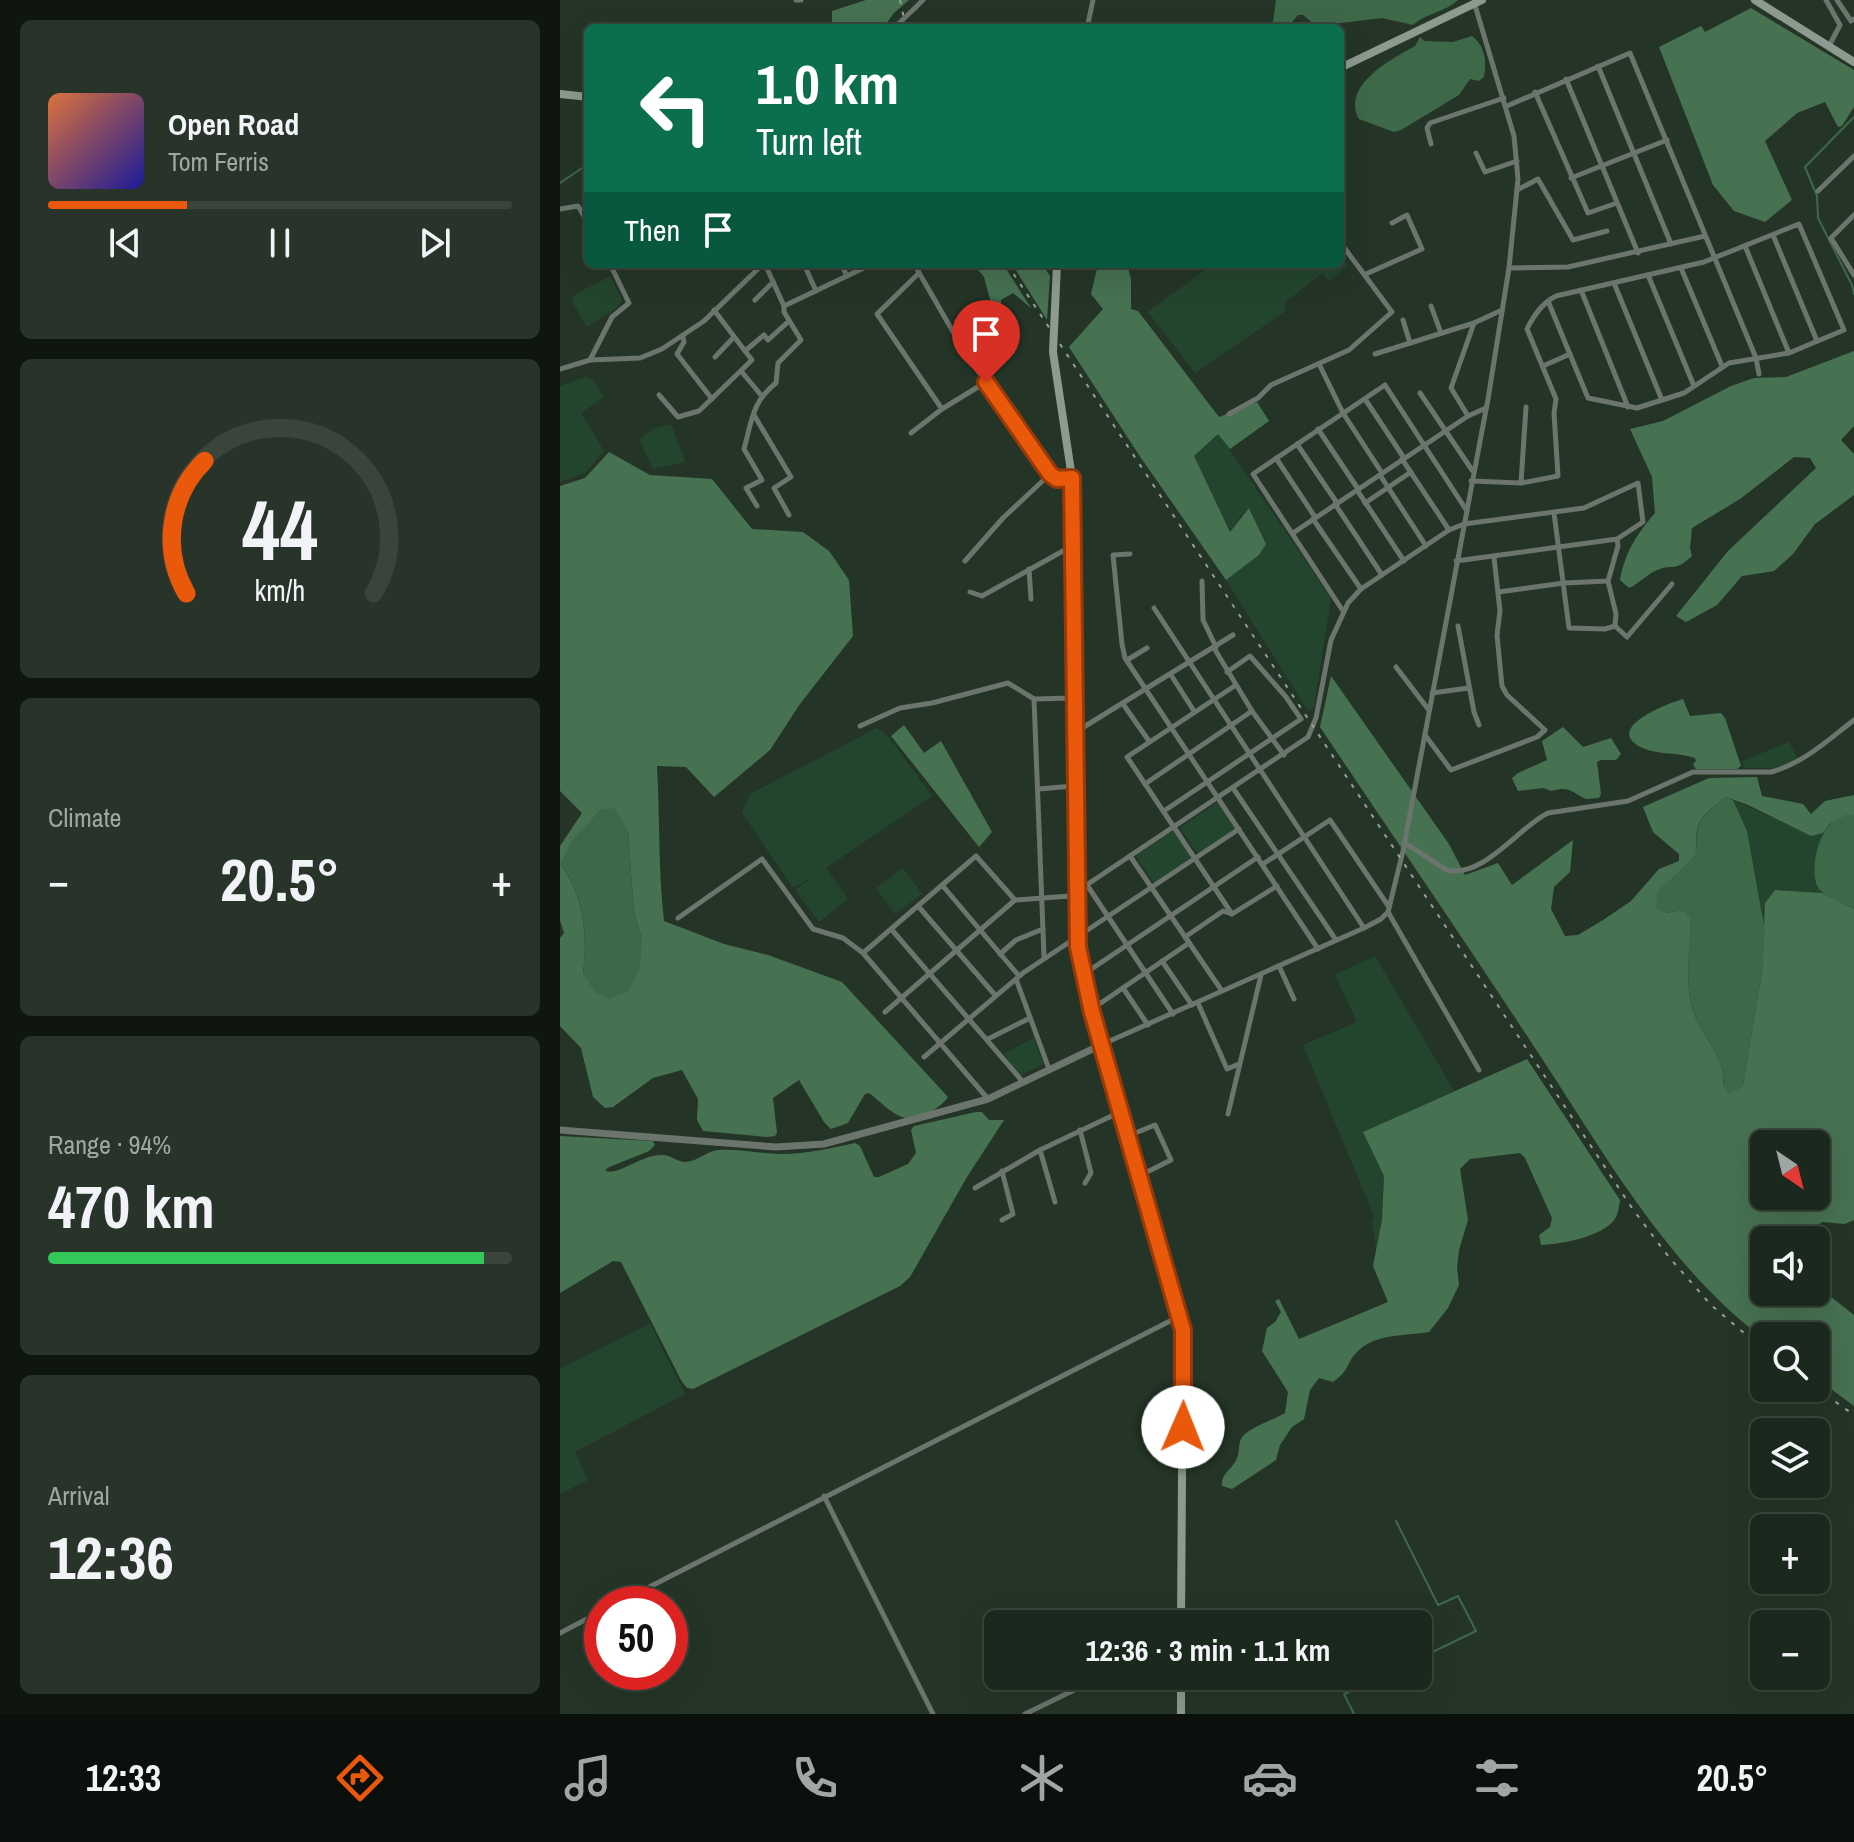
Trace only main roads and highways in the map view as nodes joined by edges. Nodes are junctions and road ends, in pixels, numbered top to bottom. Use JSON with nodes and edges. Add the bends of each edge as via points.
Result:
{"nodes":[{"id":1,"x":1755,"y":0,"type":"edge"},
{"id":2,"x":1477,"y":1,"type":"edge"},
{"id":3,"x":1854,"y":62,"type":"edge"},
{"id":4,"x":1344,"y":66,"type":"edge"},
{"id":5,"x":560,"y":94,"type":"edge"},
{"id":6,"x":584,"y":97,"type":"edge"},
{"id":7,"x":1057,"y":268,"type":"edge"},
{"id":8,"x":1181,"y":1610,"type":"edge"},
{"id":9,"x":1181,"y":1690,"type":"edge"},
{"id":10,"x":1181,"y":1714,"type":"edge"}],
"edges":[{"from":1,"to":3,"type":"main road"},
{"from":2,"to":4,"type":"main road"},
{"from":5,"to":6,"type":"main road"},
{"from":7,"to":8,"type":"main road","via":[[1053,352],[1072,478],[1077,938],[1092,1009],[1183,1330]]},
{"from":9,"to":10,"type":"main road"}]}
